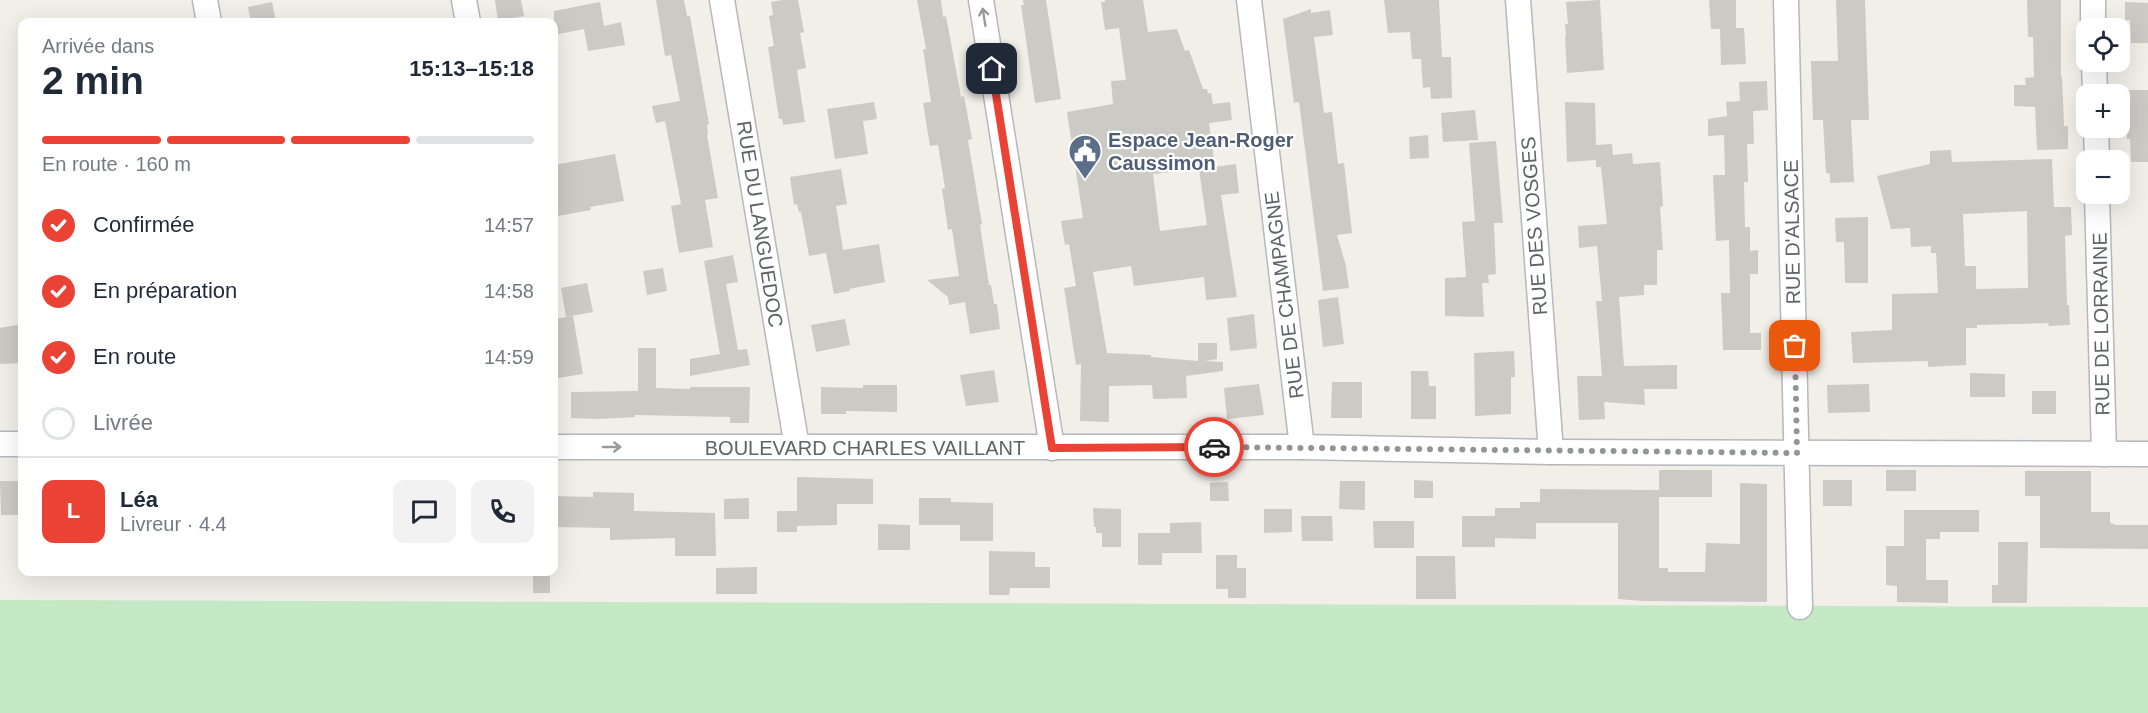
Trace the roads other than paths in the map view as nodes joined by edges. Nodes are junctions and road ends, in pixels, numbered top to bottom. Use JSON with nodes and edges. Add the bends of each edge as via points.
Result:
{"nodes":[{"id":1,"x":205,"y":0,"type":"edge"},
{"id":2,"x":464,"y":0,"type":"edge"},
{"id":3,"x":722,"y":0,"type":"edge"},
{"id":4,"x":981,"y":0,"type":"edge"},
{"id":5,"x":1249,"y":0,"type":"edge"},
{"id":6,"x":1518,"y":0,"type":"edge"},
{"id":7,"x":1786,"y":0,"type":"edge"},
{"id":8,"x":2093,"y":0,"type":"edge"},
{"id":9,"x":208,"y":18,"type":"edge"},
{"id":10,"x":467,"y":18,"type":"edge"},
{"id":11,"x":2093,"y":18,"type":"edge"},
{"id":12,"x":2097,"y":204,"type":"edge"},
{"id":13,"x":0,"y":444,"type":"edge"},
{"id":14,"x":18,"y":444,"type":"edge"},
{"id":15,"x":558,"y":447,"type":"edge"},
{"id":16,"x":797,"y":447,"type":"junction"},
{"id":17,"x":1302,"y":447,"type":"junction"},
{"id":18,"x":1052,"y":448,"type":"junction"},
{"id":19,"x":1551,"y":452,"type":"junction"},
{"id":20,"x":1797,"y":453,"type":"junction"},
{"id":21,"x":2104,"y":454,"type":"junction"},
{"id":22,"x":2148,"y":454,"type":"edge"},
{"id":23,"x":1800,"y":608,"type":"dead end"}],
"edges":[{"from":1,"to":9,"type":"street"},
{"from":2,"to":10,"type":"street"},
{"from":3,"to":16,"type":"street","name":"RUE DU LANGUEDOC"},
{"from":18,"to":4,"type":"street","one_way":true},
{"from":5,"to":17,"type":"street","name":"RUE DE CHAMPAGNE"},
{"from":6,"to":19,"type":"street","name":"RUE DES VOSGES"},
{"from":7,"to":20,"type":"street","name":"RUE D'ALSACE"},
{"from":8,"to":11,"type":"street"},
{"from":12,"to":21,"type":"street","name":"RUE DE LORRAINE"},
{"from":13,"to":14,"type":"street"},
{"from":15,"to":16,"type":"street","name":"BOULEVARD CHARLES VAILLANT","one_way":true},
{"from":16,"to":18,"type":"street","name":"BOULEVARD CHARLES VAILLANT"},
{"from":17,"to":18,"type":"street","name":"BOULEVARD CHARLES VAILLANT"},
{"from":17,"to":19,"type":"street","name":"BOULEVARD CHARLES VAILLANT"},
{"from":19,"to":20,"type":"street","name":"BOULEVARD CHARLES VAILLANT"},
{"from":20,"to":21,"type":"street","name":"BOULEVARD CHARLES VAILLANT"},
{"from":20,"to":23,"type":"street","name":"RUE D'ALSACE"},
{"from":21,"to":22,"type":"street","name":"BOULEVARD CHARLES VAILLANT"}]}
